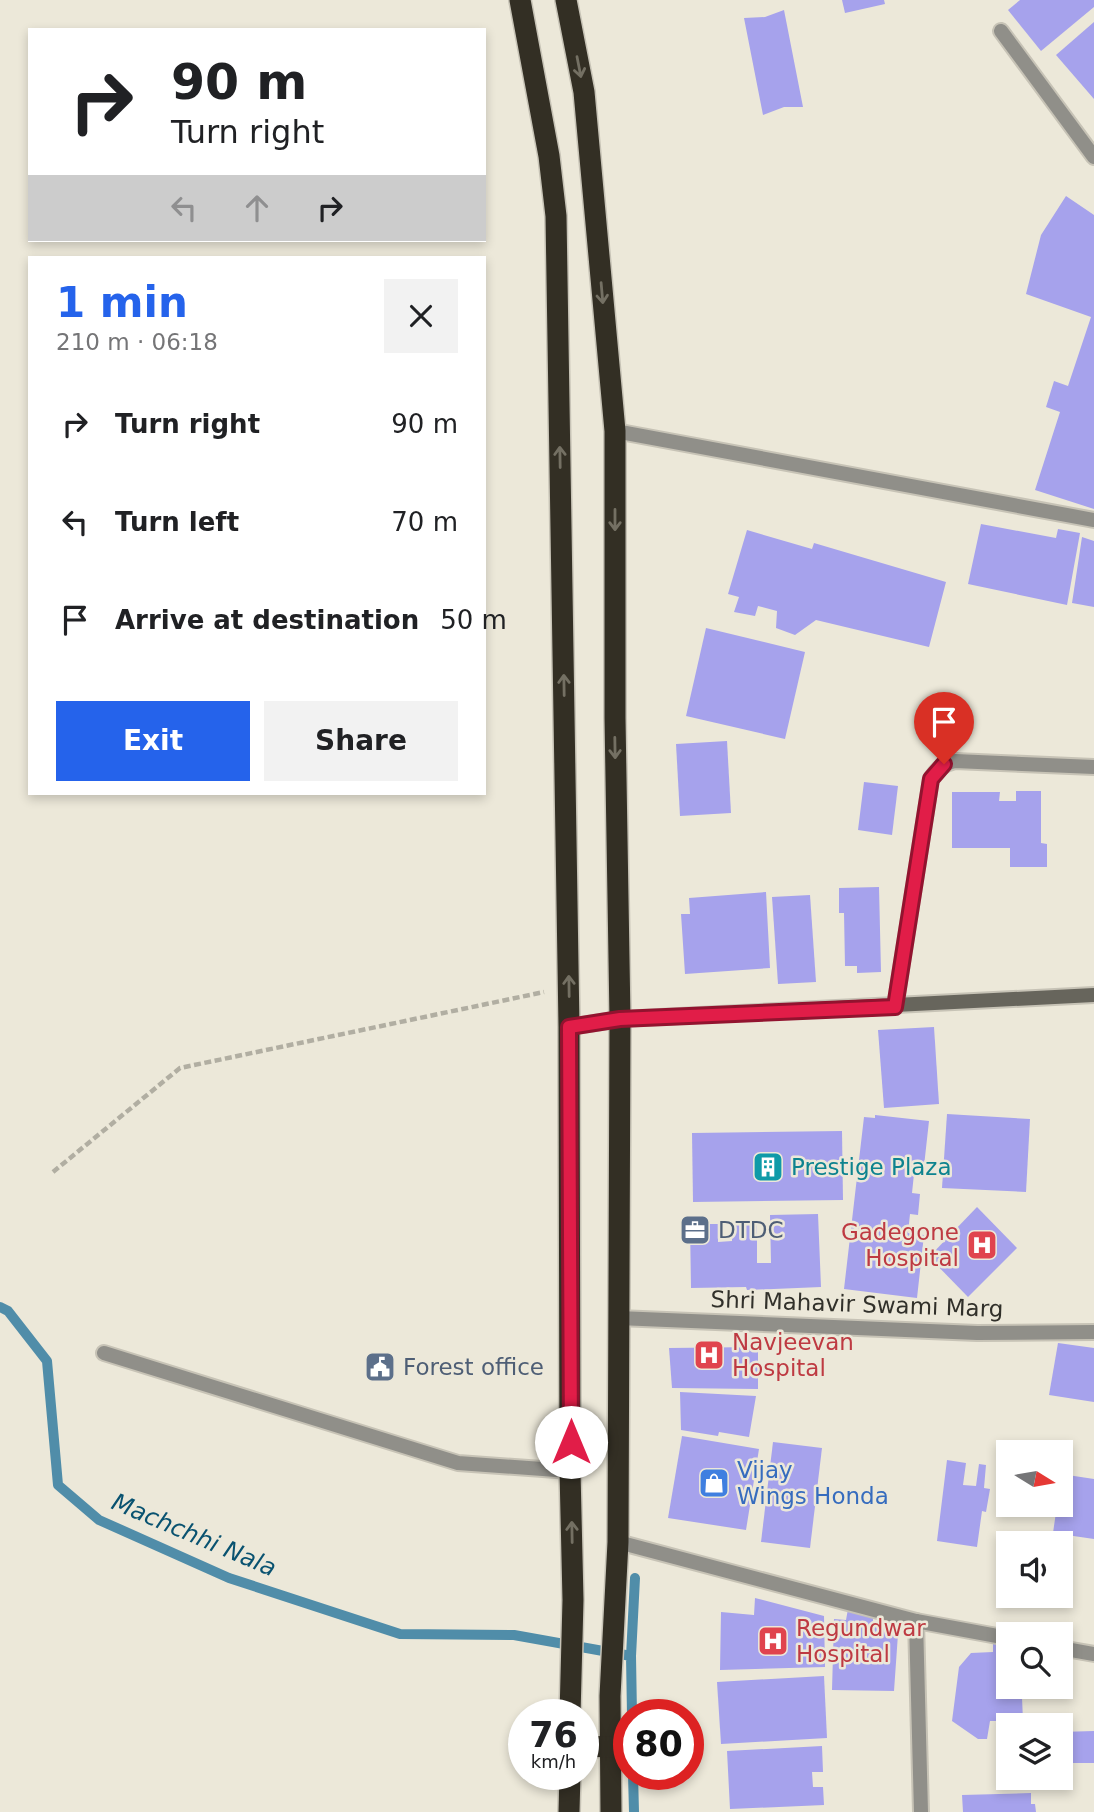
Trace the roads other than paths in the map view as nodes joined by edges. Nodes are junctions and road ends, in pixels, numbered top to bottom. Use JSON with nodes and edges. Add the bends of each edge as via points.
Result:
{"nodes":[{"id":1,"x":520,"y":0,"type":"edge"},
{"id":2,"x":566,"y":0,"type":"edge"},
{"id":3,"x":1001,"y":31,"type":"dead end"},
{"id":4,"x":1094,"y":158,"type":"edge"},
{"id":5,"x":615,"y":431,"type":"junction"},
{"id":6,"x":1094,"y":520,"type":"edge"},
{"id":7,"x":1094,"y":767,"type":"edge"},
{"id":8,"x":1094,"y":995,"type":"edge"},
{"id":9,"x":895,"y":1007,"type":"junction"},
{"id":10,"x":620,"y":1019,"type":"junction"},
{"id":11,"x":569,"y":1027,"type":"junction"},
{"id":12,"x":618,"y":1318,"type":"junction"},
{"id":13,"x":1094,"y":1332,"type":"edge"},
{"id":14,"x":104,"y":1353,"type":"dead end"},
{"id":15,"x":570,"y":1471,"type":"junction"},
{"id":16,"x":618,"y":1542,"type":"junction"},
{"id":17,"x":916,"y":1621,"type":"junction"},
{"id":18,"x":996,"y":1636,"type":"edge"},
{"id":19,"x":1073,"y":1650,"type":"edge"},
{"id":20,"x":1094,"y":1654,"type":"edge"},
{"id":21,"x":570,"y":1699,"type":"edge"},
{"id":22,"x":599,"y":1747,"type":"edge"},
{"id":23,"x":610,"y":1747,"type":"junction"},
{"id":24,"x":570,"y":1790,"type":"edge"},
{"id":25,"x":569,"y":1812,"type":"edge"},
{"id":26,"x":611,"y":1812,"type":"edge"},
{"id":27,"x":921,"y":1812,"type":"edge"}],
"edges":[{"from":11,"to":1,"type":"highway","one_way":true,"via":[[556,216]]},
{"from":2,"to":5,"type":"highway","one_way":true,"via":[[584,92]]},
{"from":3,"to":4,"type":"street"},
{"from":5,"to":6,"type":"street"},
{"from":5,"to":10,"type":"highway","one_way":true},
{"from":7,"to":9,"type":"street","via":[[954,761],[936,770]]},
{"from":8,"to":9,"type":"street"},
{"from":9,"to":10,"type":"street"},
{"from":10,"to":11,"type":"street"},
{"from":10,"to":12,"type":"highway"},
{"from":11,"to":15,"type":"highway"},
{"from":12,"to":13,"type":"street","name":"Shri Mahavir Swami Marg","via":[[977,1333]]},
{"from":12,"to":16,"type":"highway"},
{"from":14,"to":15,"type":"street","via":[[458,1463]]},
{"from":21,"to":15,"type":"highway","one_way":true},
{"from":16,"to":17,"type":"street"},
{"from":16,"to":23,"type":"highway"},
{"from":17,"to":18,"type":"street"},
{"from":17,"to":27,"type":"street"},
{"from":19,"to":20,"type":"street"},
{"from":22,"to":23,"type":"highway"},
{"from":23,"to":26,"type":"highway"},
{"from":24,"to":25,"type":"highway"}]}
